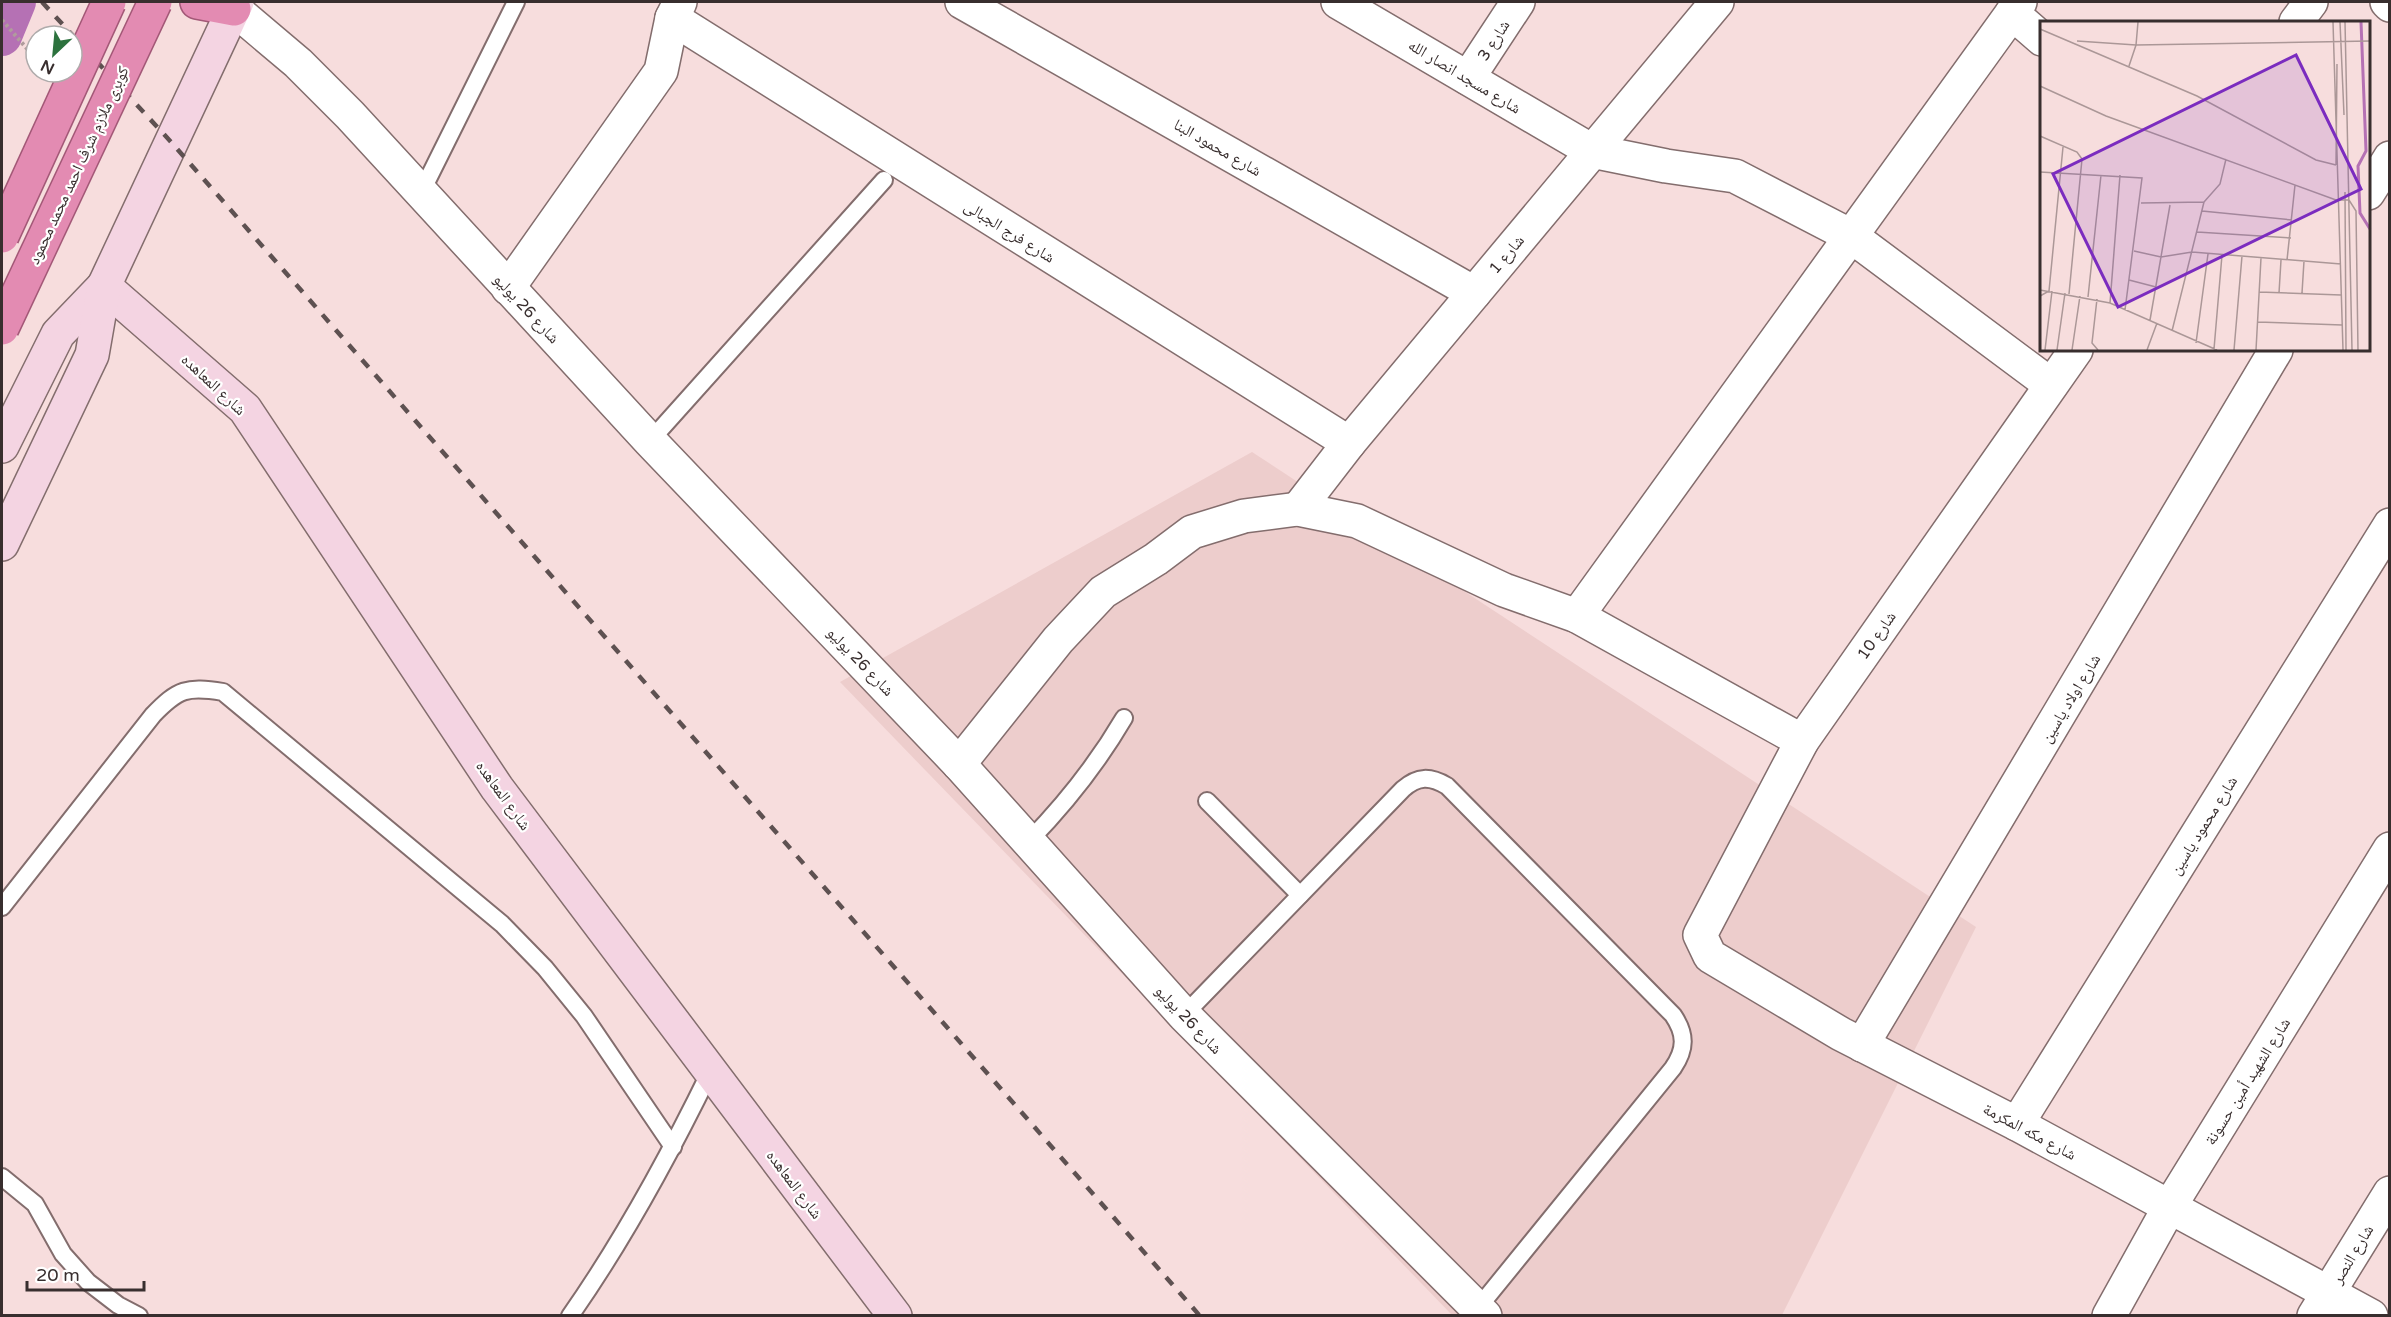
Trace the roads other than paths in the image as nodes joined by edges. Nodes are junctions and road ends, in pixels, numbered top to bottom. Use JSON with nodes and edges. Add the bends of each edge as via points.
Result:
{"nodes":[{"id":1,"x":109,"y":2,"type":"edge"},
{"id":2,"x":155,"y":2,"type":"edge"},
{"id":3,"x":197,"y":2,"type":"edge"},
{"id":4,"x":516,"y":2,"type":"edge"},
{"id":5,"x":962,"y":2,"type":"edge"},
{"id":6,"x":1518,"y":2,"type":"edge"},
{"id":7,"x":1717,"y":2,"type":"edge"},
{"id":8,"x":2311,"y":2,"type":"edge"},
{"id":9,"x":2386,"y":2,"type":"edge"},
{"id":10,"x":235,"y":5,"type":"edge"},
{"id":11,"x":2390,"y":5,"type":"edge"},
{"id":12,"x":1355,"y":6,"type":"edge"},
{"id":13,"x":2016,"y":7,"type":"edge"},
{"id":14,"x":676,"y":10,"type":"edge"},
{"id":15,"x":2297,"y":21,"type":"edge"},
{"id":16,"x":2040,"y":37,"type":"edge"},
{"id":17,"x":1468,"y":78,"type":"junction"},
{"id":18,"x":1592,"y":151,"type":"junction"},
{"id":19,"x":2390,"y":158,"type":"edge"},
{"id":20,"x":884,"y":180,"type":"dead end"},
{"id":21,"x":2370,"y":190,"type":"edge"},
{"id":22,"x":421,"y":193,"type":"junction"},
{"id":23,"x":2,"y":236,"type":"edge"},
{"id":24,"x":1851,"y":236,"type":"junction"},
{"id":25,"x":104,"y":286,"type":"junction"},
{"id":26,"x":508,"y":288,"type":"junction"},
{"id":27,"x":1474,"y":293,"type":"junction"},
{"id":28,"x":2,"y":328,"type":"edge"},
{"id":29,"x":2075,"y":351,"type":"edge"},
{"id":30,"x":2275,"y":351,"type":"edge"},
{"id":31,"x":2051,"y":385,"type":"junction"},
{"id":32,"x":650,"y":441,"type":"junction"},
{"id":33,"x":1349,"y":443,"type":"junction"},
{"id":34,"x":2,"y":446,"type":"edge"},
{"id":35,"x":1298,"y":509,"type":"junction"},
{"id":36,"x":2390,"y":525,"type":"edge"},
{"id":37,"x":2,"y":544,"type":"edge"},
{"id":38,"x":1577,"y":616,"type":"junction"},
{"id":39,"x":1124,"y":718,"type":"dead end"},
{"id":40,"x":1802,"y":741,"type":"junction"},
{"id":41,"x":959,"y":764,"type":"junction"},
{"id":42,"x":1207,"y":801,"type":"dead end"},
{"id":43,"x":1029,"y":841,"type":"junction"},
{"id":44,"x":2390,"y":849,"type":"edge"},
{"id":45,"x":1300,"y":896,"type":"junction"},
{"id":46,"x":2,"y":907,"type":"edge"},
{"id":47,"x":1700,"y":935,"type":"joint"},
{"id":48,"x":1184,"y":1015,"type":"junction"},
{"id":49,"x":1863,"y":1045,"type":"junction"},
{"id":50,"x":710,"y":1072,"type":"junction"},
{"id":51,"x":2017,"y":1124,"type":"junction"},
{"id":52,"x":673,"y":1147,"type":"junction"},
{"id":53,"x":2,"y":1177,"type":"edge"},
{"id":54,"x":2390,"y":1193,"type":"edge"},
{"id":55,"x":2170,"y":1206,"type":"junction"},
{"id":56,"x":2321,"y":1304,"type":"edge"},
{"id":57,"x":1481,"y":1312,"type":"edge"},
{"id":58,"x":139,"y":1316,"type":"edge"},
{"id":59,"x":570,"y":1316,"type":"edge"},
{"id":60,"x":895,"y":1316,"type":"edge"},
{"id":61,"x":2109,"y":1316,"type":"edge"},
{"id":62,"x":2371,"y":1316,"type":"edge"}],
"edges":[{"from":1,"to":23,"type":"highway","bridge":true},
{"from":2,"to":28,"type":"highway","name":"كوبرى ملازم شرف احمد محمد محمود","bridge":true},
{"from":3,"to":10,"type":"highway"},
{"from":4,"to":22,"type":"lane"},
{"from":5,"to":27,"type":"street","name":"شارع محمود البنا"},
{"from":6,"to":17,"type":"street","name":"شارع 3"},
{"from":7,"to":18,"type":"street","name":"شارع 1"},
{"from":8,"to":15,"type":"street"},
{"from":9,"to":11,"type":"street"},
{"from":10,"to":22,"type":"street","name":"شارع 26 يوليو","via":[[350,115]]},
{"from":10,"to":25,"type":"main road"},
{"from":12,"to":17,"type":"street","name":"شارع مسجد انصار الله"},
{"from":13,"to":16,"type":"street"},
{"from":13,"to":24,"type":"street"},
{"from":14,"to":26,"type":"street","via":[[661,71]]},
{"from":14,"to":33,"type":"street","name":"شارع فرج الجبالى"},
{"from":17,"to":18,"type":"street","name":"شارع مسجد انصار الله"},
{"from":18,"to":24,"type":"street","name":"شارع مسجد انصار الله","via":[[1735,176]]},
{"from":18,"to":27,"type":"street","name":"شارع 1"},
{"from":19,"to":21,"type":"street"},
{"from":20,"to":32,"type":"lane"},
{"from":22,"to":26,"type":"street","name":"شارع 26 يوليو"},
{"from":24,"to":31,"type":"street","name":"شارع مسجد انصار الله"},
{"from":24,"to":38,"type":"street"},
{"from":25,"to":34,"type":"main road","via":[[58,334]]},
{"from":25,"to":37,"type":"main road","via":[[92,355]]},
{"from":25,"to":50,"type":"main road","name":"شارع المعاهده","via":[[245,409],[497,788]]},
{"from":26,"to":32,"type":"street","name":"شارع 26 يوليو"},
{"from":27,"to":33,"type":"street","name":"شارع 1"},
{"from":29,"to":31,"type":"street","name":"شارع 10"},
{"from":30,"to":49,"type":"street","name":"شارع اولاد ياسين"},
{"from":31,"to":40,"type":"street","name":"شارع 10"},
{"from":32,"to":41,"type":"street","name":"شارع 26 يوليو"},
{"from":33,"to":35,"type":"street","name":"شارع 1"},
{"from":35,"to":38,"type":"street","via":[[1357,521],[1504,590]]},
{"from":35,"to":41,"type":"street","via":[[1244,516],[1191,532],[1103,592],[1058,640]]},
{"from":36,"to":51,"type":"street","name":"شارع محمود ياسين"},
{"from":38,"to":40,"type":"street"},
{"from":39,"to":43,"type":"lane","via":[[1095,765]]},
{"from":40,"to":47,"type":"street","name":"شارع 10"},
{"from":41,"to":43,"type":"street","name":"شارع 26 يوليو"},
{"from":42,"to":45,"type":"lane"},
{"from":43,"to":48,"type":"street","name":"شارع 26 يوليو"},
{"from":44,"to":55,"type":"street","name":"شارع الشهيد أمين حسونة"},
{"from":45,"to":48,"type":"lane"},
{"from":45,"to":57,"type":"lane","via":[[1403,789],[1425,777],[1437,780],[1681,1027],[1682,1056]]},
{"from":46,"to":52,"type":"lane","via":[[171,696],[197,687],[223,692],[454,883],[545,968],[584,1016]]},
{"from":47,"to":49,"type":"street","name":"شارع مكه المكرمة","via":[[1710,956]]},
{"from":48,"to":57,"type":"street","name":"شارع 26 يوليو"},
{"from":49,"to":51,"type":"street","name":"شارع مكه المكرمة"},
{"from":50,"to":52,"type":"lane"},
{"from":50,"to":60,"type":"main road","name":"شارع المعاهده"},
{"from":51,"to":55,"type":"street","name":"شارع مكه المكرمة"},
{"from":52,"to":59,"type":"lane"},
{"from":53,"to":58,"type":"lane","via":[[35,1203],[63,1254],[88,1282]]},
{"from":54,"to":56,"type":"street","name":"شارع النصر"},
{"from":55,"to":56,"type":"street","name":"شارع مكه المكرمة"},
{"from":55,"to":61,"type":"street","name":"شارع الشهيد أمين حسونة"},
{"from":56,"to":62,"type":"street","name":"شارع مكه المكرمة"}]}
